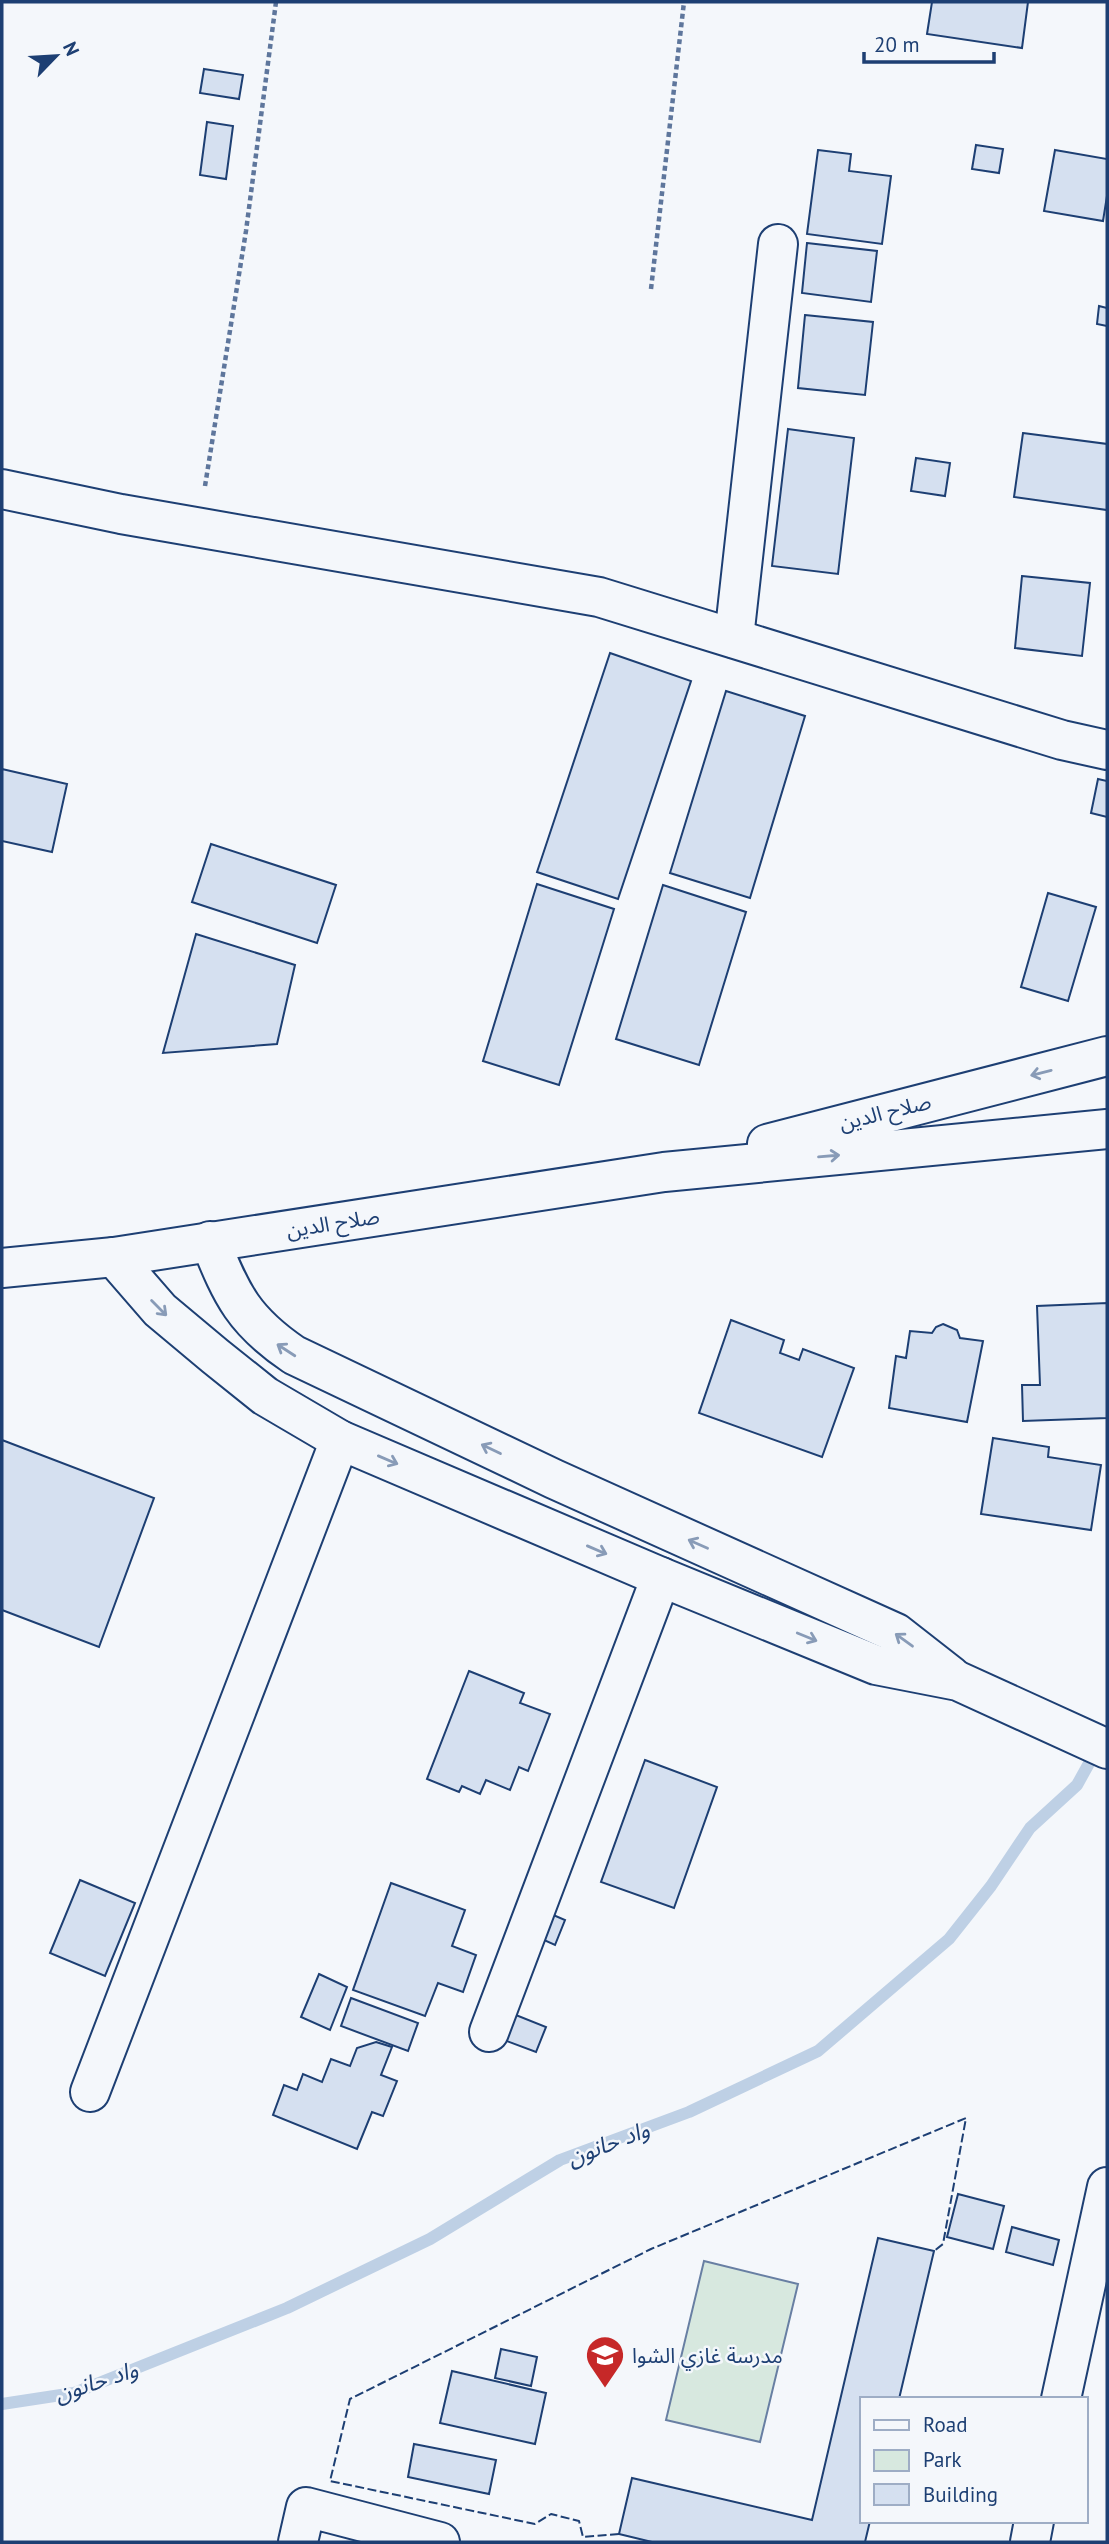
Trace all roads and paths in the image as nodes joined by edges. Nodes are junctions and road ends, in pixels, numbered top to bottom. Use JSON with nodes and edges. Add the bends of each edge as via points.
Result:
{"nodes":[{"id":1,"x":276,"y":2,"type":"edge"},
{"id":2,"x":684,"y":2,"type":"edge"},
{"id":3,"x":778,"y":244,"type":"dead end"},
{"id":4,"x":651,"y":289,"type":"dead end"},
{"id":5,"x":2,"y":489,"type":"edge"},
{"id":6,"x":198,"y":527,"type":"junction"},
{"id":7,"x":734,"y":638,"type":"junction"},
{"id":8,"x":1107,"y":750,"type":"edge"},
{"id":9,"x":1107,"y":1056,"type":"edge"},
{"id":10,"x":1107,"y":1129,"type":"edge"},
{"id":11,"x":664,"y":1172,"type":"junction"},
{"id":12,"x":210,"y":1241,"type":"junction"},
{"id":13,"x":114,"y":1257,"type":"junction"},
{"id":14,"x":2,"y":1268,"type":"edge"},
{"id":15,"x":341,"y":1440,"type":"junction"},
{"id":16,"x":661,"y":1577,"type":"junction"},
{"id":17,"x":958,"y":1681,"type":"junction"},
{"id":18,"x":1107,"y":1749,"type":"edge"},
{"id":19,"x":489,"y":2032,"type":"dead end"},
{"id":20,"x":90,"y":2092,"type":"dead end"},
{"id":21,"x":1107,"y":2187,"type":"edge"},
{"id":22,"x":1061,"y":2397,"type":"edge"},
{"id":23,"x":1034,"y":2523,"type":"edge"},
{"id":24,"x":298,"y":2542,"type":"edge"},
{"id":25,"x":440,"y":2542,"type":"edge"},
{"id":26,"x":1030,"y":2542,"type":"edge"}],
"edges":[{"from":1,"to":6,"type":"path","via":[[246,231]]},
{"from":2,"to":4,"type":"path"},
{"from":3,"to":7,"type":"main road"},
{"from":5,"to":6,"type":"main road"},
{"from":6,"to":7,"type":"main road","via":[[599,597]]},
{"from":7,"to":8,"type":"main road"},
{"from":9,"to":11,"type":"main road","name":"صلاح الدين","one_way":true},
{"from":11,"to":10,"type":"main road","name":"صلاح الدين","one_way":true},
{"from":11,"to":12,"type":"main road","name":"صلاح الدين"},
{"from":12,"to":13,"type":"main road","name":"صلاح الدين"},
{"from":17,"to":12,"type":"main road","one_way":true,"via":[[896,1633],[554,1479],[294,1355],[242,1310]]},
{"from":13,"to":14,"type":"main road","name":"صلاح الدين"},
{"from":13,"to":15,"type":"main road","one_way":true,"via":[[160,1310],[215,1356],[265,1396]]},
{"from":15,"to":16,"type":"main road","one_way":true},
{"from":15,"to":20,"type":"main road"},
{"from":16,"to":17,"type":"main road","one_way":true,"via":[[876,1665]]},
{"from":16,"to":19,"type":"main road"},
{"from":17,"to":18,"type":"main road"},
{"from":21,"to":22,"type":"main road"},
{"from":23,"to":26,"type":"main road"},
{"from":24,"to":25,"type":"main road","via":[[306,2507]]}]}
